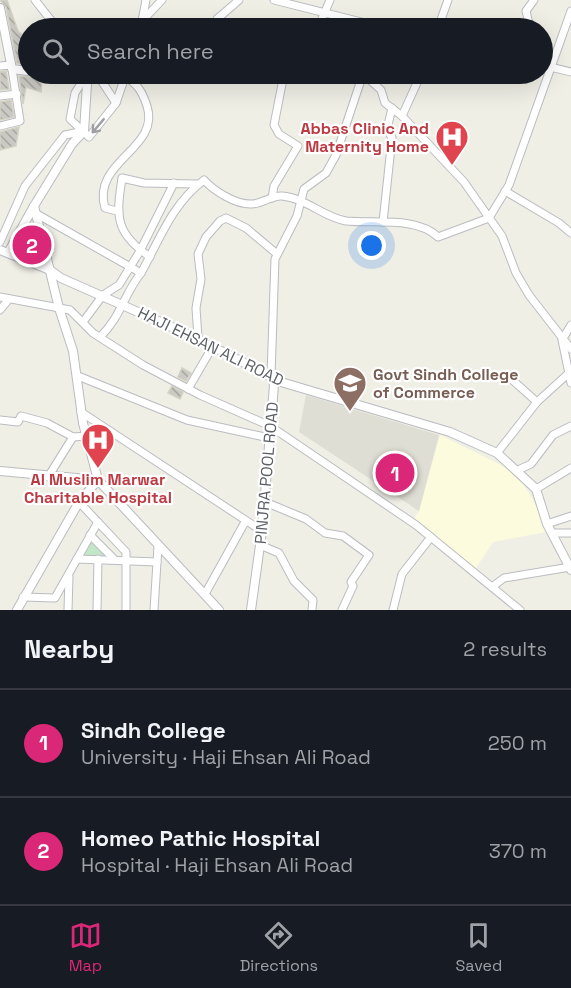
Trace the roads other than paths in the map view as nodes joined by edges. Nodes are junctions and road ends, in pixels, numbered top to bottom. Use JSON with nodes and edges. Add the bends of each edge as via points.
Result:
{"nodes":[{"id":1,"x":35,"y":0,"type":"edge"},
{"id":2,"x":146,"y":0,"type":"edge"},
{"id":3,"x":162,"y":0,"type":"edge"},
{"id":4,"x":239,"y":0,"type":"edge"},
{"id":5,"x":274,"y":0,"type":"edge"},
{"id":6,"x":330,"y":0,"type":"edge"},
{"id":7,"x":448,"y":0,"type":"edge"},
{"id":8,"x":534,"y":0,"type":"edge"},
{"id":9,"x":0,"y":8,"type":"edge"},
{"id":10,"x":571,"y":11,"type":"edge"},
{"id":11,"x":325,"y":14,"type":"junction"},
{"id":12,"x":49,"y":18,"type":"edge"},
{"id":13,"x":142,"y":18,"type":"edge"},
{"id":14,"x":147,"y":18,"type":"edge"},
{"id":15,"x":218,"y":18,"type":"edge"},
{"id":16,"x":323,"y":18,"type":"edge"},
{"id":17,"x":342,"y":18,"type":"edge"},
{"id":18,"x":442,"y":18,"type":"edge"},
{"id":19,"x":528,"y":18,"type":"edge"},
{"id":20,"x":3,"y":34,"type":"edge"},
{"id":21,"x":553,"y":51,"type":"edge"},
{"id":22,"x":0,"y":66,"type":"edge"},
{"id":23,"x":11,"y":67,"type":"junction"},
{"id":24,"x":553,"y":68,"type":"edge"},
{"id":25,"x":18,"y":69,"type":"edge"},
{"id":26,"x":571,"y":72,"type":"edge"},
{"id":27,"x":80,"y":84,"type":"edge"},
{"id":28,"x":87,"y":84,"type":"edge"},
{"id":29,"x":104,"y":84,"type":"edge"},
{"id":30,"x":123,"y":84,"type":"edge"},
{"id":31,"x":137,"y":84,"type":"edge"},
{"id":32,"x":282,"y":84,"type":"edge"},
{"id":33,"x":360,"y":84,"type":"edge"},
{"id":34,"x":376,"y":84,"type":"edge"},
{"id":35,"x":416,"y":84,"type":"edge"},
{"id":36,"x":543,"y":84,"type":"edge"},
{"id":37,"x":17,"y":94,"type":"junction"},
{"id":38,"x":0,"y":96,"type":"edge"},
{"id":39,"x":116,"y":103,"type":"junction"},
{"id":40,"x":392,"y":108,"type":"junction"},
{"id":41,"x":402,"y":116,"type":"junction"},
{"id":42,"x":0,"y":126,"type":"edge"},
{"id":43,"x":84,"y":131,"type":"junction"},
{"id":44,"x":174,"y":183,"type":"junction"},
{"id":45,"x":198,"y":184,"type":"junction"},
{"id":46,"x":505,"y":191,"type":"junction"},
{"id":47,"x":272,"y":198,"type":"junction"},
{"id":48,"x":301,"y":202,"type":"junction"},
{"id":49,"x":35,"y":209,"type":"junction"},
{"id":50,"x":117,"y":211,"type":"junction"},
{"id":51,"x":489,"y":218,"type":"junction"},
{"id":52,"x":382,"y":222,"type":"junction"},
{"id":53,"x":571,"y":233,"type":"edge"},
{"id":54,"x":0,"y":240,"type":"edge"},
{"id":55,"x":140,"y":251,"type":"junction"},
{"id":56,"x":4,"y":252,"type":"edge"},
{"id":57,"x":277,"y":254,"type":"junction"},
{"id":58,"x":150,"y":257,"type":"junction"},
{"id":59,"x":131,"y":267,"type":"junction"},
{"id":60,"x":50,"y":270,"type":"junction"},
{"id":61,"x":141,"y":273,"type":"junction"},
{"id":62,"x":103,"y":295,"type":"junction"},
{"id":63,"x":0,"y":297,"type":"edge"},
{"id":64,"x":9,"y":299,"type":"junction"},
{"id":65,"x":123,"y":304,"type":"junction"},
{"id":66,"x":59,"y":308,"type":"junction"},
{"id":67,"x":0,"y":310,"type":"edge"},
{"id":68,"x":83,"y":322,"type":"junction"},
{"id":69,"x":571,"y":325,"type":"edge"},
{"id":70,"x":100,"y":337,"type":"junction"},
{"id":71,"x":198,"y":338,"type":"junction"},
{"id":72,"x":562,"y":340,"type":"junction"},
{"id":73,"x":213,"y":346,"type":"junction"},
{"id":74,"x":571,"y":349,"type":"edge"},
{"id":75,"x":570,"y":372,"type":"edge"},
{"id":76,"x":271,"y":375,"type":"junction"},
{"id":77,"x":78,"y":376,"type":"junction"},
{"id":78,"x":508,"y":376,"type":"dead end"},
{"id":79,"x":571,"y":383,"type":"edge"},
{"id":80,"x":188,"y":389,"type":"junction"},
{"id":81,"x":537,"y":402,"type":"junction"},
{"id":82,"x":81,"y":412,"type":"junction"},
{"id":83,"x":0,"y":420,"type":"edge"},
{"id":84,"x":270,"y":426,"type":"junction"},
{"id":85,"x":571,"y":426,"type":"edge"},
{"id":86,"x":73,"y":436,"type":"junction"},
{"id":87,"x":86,"y":436,"type":"junction"},
{"id":88,"x":269,"y":438,"type":"junction"},
{"id":89,"x":496,"y":453,"type":"junction"},
{"id":90,"x":571,"y":468,"type":"edge"},
{"id":91,"x":518,"y":470,"type":"junction"},
{"id":92,"x":0,"y":471,"type":"edge"},
{"id":93,"x":48,"y":477,"type":"junction"},
{"id":94,"x":98,"y":480,"type":"junction"},
{"id":95,"x":536,"y":489,"type":"junction"},
{"id":96,"x":79,"y":502,"type":"junction"},
{"id":97,"x":265,"y":502,"type":"junction"},
{"id":98,"x":571,"y":516,"type":"edge"},
{"id":99,"x":98,"y":522,"type":"junction"},
{"id":100,"x":245,"y":522,"type":"junction"},
{"id":101,"x":547,"y":524,"type":"junction"},
{"id":102,"x":262,"y":531,"type":"junction"},
{"id":103,"x":552,"y":533,"type":"junction"},
{"id":104,"x":571,"y":533,"type":"edge"},
{"id":105,"x":90,"y":535,"type":"junction"},
{"id":106,"x":431,"y":537,"type":"junction"},
{"id":107,"x":260,"y":545,"type":"junction"},
{"id":108,"x":158,"y":546,"type":"junction"},
{"id":109,"x":77,"y":559,"type":"junction"},
{"id":110,"x":98,"y":559,"type":"junction"},
{"id":111,"x":114,"y":559,"type":"junction"},
{"id":112,"x":128,"y":560,"type":"junction"},
{"id":113,"x":157,"y":562,"type":"junction"},
{"id":114,"x":570,"y":568,"type":"edge"},
{"id":115,"x":69,"y":574,"type":"junction"},
{"id":116,"x":492,"y":586,"type":"junction"},
{"id":117,"x":205,"y":594,"type":"junction"},
{"id":118,"x":23,"y":597,"type":"junction"},
{"id":119,"x":16,"y":610,"type":"edge"},
{"id":120,"x":68,"y":610,"type":"edge"},
{"id":121,"x":97,"y":610,"type":"edge"},
{"id":122,"x":126,"y":610,"type":"edge"},
{"id":123,"x":154,"y":610,"type":"edge"},
{"id":124,"x":219,"y":610,"type":"edge"},
{"id":125,"x":251,"y":610,"type":"edge"},
{"id":126,"x":312,"y":610,"type":"edge"},
{"id":127,"x":342,"y":610,"type":"edge"},
{"id":128,"x":393,"y":610,"type":"edge"},
{"id":129,"x":520,"y":610,"type":"edge"}],
"edges":[{"from":1,"to":12,"type":"street"},
{"from":2,"to":13,"type":"street"},
{"from":3,"to":14,"type":"street"},
{"from":4,"to":15,"type":"street"},
{"from":5,"to":11,"type":"street"},
{"from":6,"to":11,"type":"street"},
{"from":7,"to":18,"type":"street"},
{"from":8,"to":19,"type":"street","via":[[526,11]]},
{"from":9,"to":20,"type":"street"},
{"from":10,"to":21,"type":"street"},
{"from":11,"to":16,"type":"street"},
{"from":11,"to":17,"type":"street"},
{"from":20,"to":23,"type":"street"},
{"from":22,"to":23,"type":"street"},
{"from":23,"to":25,"type":"street"},
{"from":23,"to":37,"type":"street"},
{"from":24,"to":26,"type":"street"},
{"from":27,"to":43,"type":"street","via":[[70,118]]},
{"from":28,"to":43,"type":"street"},
{"from":29,"to":39,"type":"street"},
{"from":30,"to":39,"type":"street"},
{"from":31,"to":50,"type":"street","via":[[150,114],[149,126],[105,179],[105,208]]},
{"from":32,"to":47,"type":"street","via":[[274,125],[279,134],[298,146],[274,186]]},
{"from":33,"to":48,"type":"street","name":"PINJRA POOL ROAD","via":[[336,155],[326,173],[304,189]]},
{"from":34,"to":40,"type":"street","via":[[385,103]]},
{"from":35,"to":41,"type":"street"},
{"from":36,"to":46,"type":"street"},
{"from":37,"to":38,"type":"street"},
{"from":37,"to":42,"type":"street","via":[[20,122]]},
{"from":39,"to":43,"type":"street","one_way":true,"via":[[89,137]]},
{"from":40,"to":41,"type":"street"},
{"from":40,"to":52,"type":"street","via":[[387,129],[392,138]]},
{"from":41,"to":51,"type":"street","via":[[464,182]]},
{"from":43,"to":49,"type":"street","via":[[72,144]]},
{"from":43,"to":54,"type":"street","via":[[65,135],[25,186]]},
{"from":44,"to":45,"type":"street"},
{"from":44,"to":50,"type":"street","via":[[122,178]]},
{"from":44,"to":55,"type":"street"},
{"from":45,"to":47,"type":"street","via":[[204,180],[211,189],[251,205]]},
{"from":45,"to":58,"type":"street","via":[[170,217]]},
{"from":46,"to":51,"type":"street"},
{"from":46,"to":53,"type":"street"},
{"from":47,"to":48,"type":"street","via":[[281,196]]},
{"from":48,"to":52,"type":"street","via":[[347,221]]},
{"from":48,"to":57,"type":"street","name":"PINJRA POOL ROAD"},
{"from":49,"to":56,"type":"street"},
{"from":49,"to":59,"type":"street"},
{"from":49,"to":60,"type":"street"},
{"from":50,"to":55,"type":"street","via":[[123,233]]},
{"from":51,"to":52,"type":"street","via":[[438,237],[430,229]]},
{"from":51,"to":72,"type":"street","via":[[502,236],[529,295]]},
{"from":55,"to":58,"type":"street"},
{"from":55,"to":59,"type":"street"},
{"from":56,"to":60,"type":"street","name":"HAJI EHSAN ALI ROAD"},
{"from":57,"to":71,"type":"street","via":[[246,228],[226,218],[220,221],[198,254]]},
{"from":57,"to":76,"type":"street","name":"PINJRA POOL ROAD"},
{"from":58,"to":61,"type":"street"},
{"from":59,"to":61,"type":"street"},
{"from":59,"to":62,"type":"street","via":[[119,285]]},
{"from":60,"to":62,"type":"street","name":"HAJI EHSAN ALI ROAD"},
{"from":60,"to":66,"type":"street"},
{"from":61,"to":65,"type":"street"},
{"from":62,"to":65,"type":"street","name":"HAJI EHSAN ALI ROAD"},
{"from":62,"to":68,"type":"street"},
{"from":63,"to":64,"type":"street"},
{"from":64,"to":66,"type":"street"},
{"from":64,"to":67,"type":"street"},
{"from":65,"to":70,"type":"street","via":[[114,324]]},
{"from":65,"to":71,"type":"street","name":"HAJI EHSAN ALI ROAD"},
{"from":66,"to":68,"type":"street","via":[[70,310]]},
{"from":66,"to":77,"type":"street"},
{"from":68,"to":70,"type":"street"},
{"from":69,"to":72,"type":"street"},
{"from":70,"to":80,"type":"street"},
{"from":71,"to":73,"type":"street","name":"HAJI EHSAN ALI ROAD"},
{"from":72,"to":74,"type":"street"},
{"from":72,"to":75,"type":"street"},
{"from":73,"to":76,"type":"street","name":"HAJI EHSAN ALI ROAD"},
{"from":73,"to":80,"type":"street"},
{"from":75,"to":79,"type":"street"},
{"from":75,"to":81,"type":"street"},
{"from":76,"to":84,"type":"street","name":"PINJRA POOL ROAD","via":[[274,385]]},
{"from":76,"to":89,"type":"street","name":"HAJI EHSAN ALI ROAD","via":[[281,382],[450,432]]},
{"from":77,"to":82,"type":"street"},
{"from":77,"to":88,"type":"street","via":[[187,420]]},
{"from":78,"to":81,"type":"street"},
{"from":80,"to":84,"type":"street"},
{"from":81,"to":89,"type":"street"},
{"from":82,"to":87,"type":"street"},
{"from":82,"to":100,"type":"street"},
{"from":83,"to":86,"type":"street","via":[[18,422],[21,416]]},
{"from":84,"to":88,"type":"street","name":"PINJRA POOL ROAD"},
{"from":84,"to":106,"type":"street"},
{"from":85,"to":91,"type":"street","via":[[553,435],[531,464]]},
{"from":86,"to":87,"type":"street"},
{"from":86,"to":93,"type":"street"},
{"from":87,"to":94,"type":"street"},
{"from":88,"to":97,"type":"street","name":"PINJRA POOL ROAD"},
{"from":89,"to":91,"type":"street","name":"HAJI EHSAN ALI ROAD"},
{"from":90,"to":95,"type":"street"},
{"from":91,"to":95,"type":"street","name":"HAJI EHSAN ALI ROAD"},
{"from":92,"to":93,"type":"street"},
{"from":93,"to":94,"type":"street"},
{"from":94,"to":96,"type":"street"},
{"from":94,"to":108,"type":"street"},
{"from":95,"to":101,"type":"street","name":"HAJI EHSAN ALI ROAD"},
{"from":96,"to":99,"type":"street"},
{"from":96,"to":118,"type":"street"},
{"from":97,"to":102,"type":"street","name":"PINJRA POOL ROAD"},
{"from":97,"to":127,"type":"street","via":[[306,519],[325,533],[343,536],[369,555],[351,582],[354,586]]},
{"from":98,"to":101,"type":"street"},
{"from":99,"to":105,"type":"street"},
{"from":99,"to":112,"type":"street","via":[[126,552]]},
{"from":100,"to":102,"type":"street"},
{"from":100,"to":117,"type":"street"},
{"from":101,"to":103,"type":"street","name":"HAJI EHSAN ALI ROAD"},
{"from":102,"to":107,"type":"street","name":"PINJRA POOL ROAD"},
{"from":103,"to":104,"type":"street"},
{"from":103,"to":114,"type":"street","name":"HAJI EHSAN ALI ROAD"},
{"from":105,"to":109,"type":"street"},
{"from":105,"to":111,"type":"street"},
{"from":106,"to":116,"type":"street"},
{"from":106,"to":128,"type":"street","via":[[402,574]]},
{"from":107,"to":125,"type":"street","name":"PINJRA POOL ROAD"},
{"from":107,"to":126,"type":"street","via":[[279,553],[294,581],[313,600]]},
{"from":108,"to":113,"type":"street"},
{"from":108,"to":117,"type":"street"},
{"from":109,"to":110,"type":"street"},
{"from":109,"to":115,"type":"street"},
{"from":110,"to":111,"type":"street"},
{"from":110,"to":121,"type":"street"},
{"from":111,"to":112,"type":"street"},
{"from":112,"to":113,"type":"street"},
{"from":112,"to":122,"type":"street"},
{"from":113,"to":123,"type":"street"},
{"from":114,"to":116,"type":"street","via":[[504,578]]},
{"from":115,"to":118,"type":"street","via":[[55,597]]},
{"from":115,"to":120,"type":"street"},
{"from":116,"to":129,"type":"street"},
{"from":117,"to":124,"type":"street"},
{"from":118,"to":119,"type":"street"}]}
